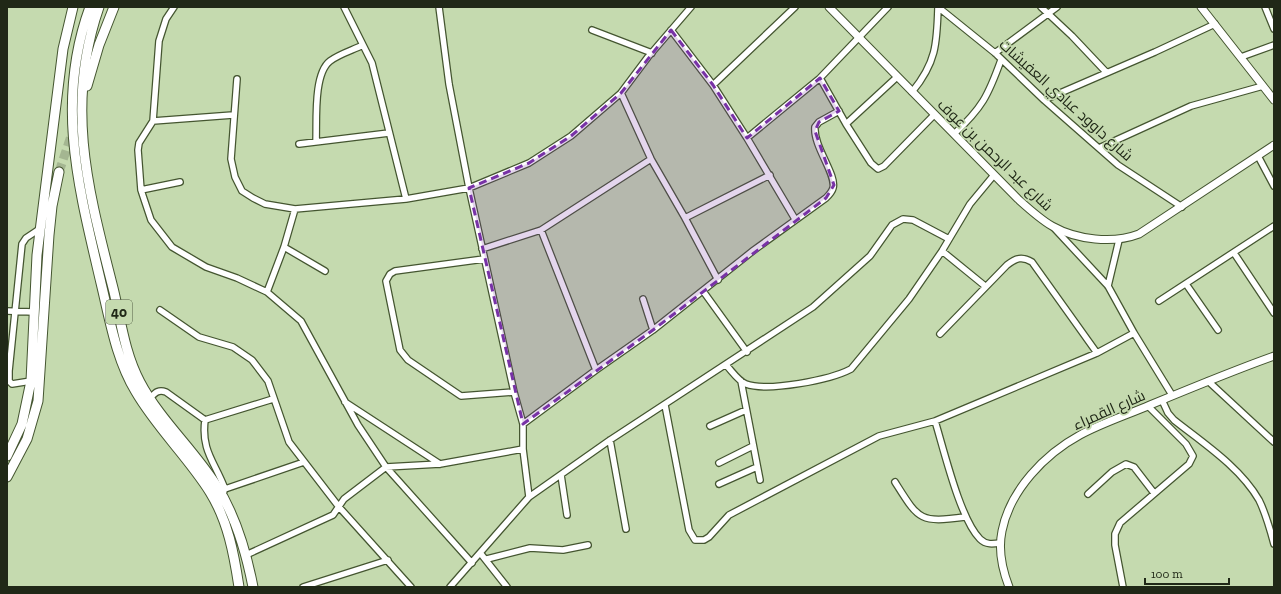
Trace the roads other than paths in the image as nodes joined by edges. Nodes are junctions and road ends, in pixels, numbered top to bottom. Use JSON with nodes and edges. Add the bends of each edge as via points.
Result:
{"nodes":[{"id":1,"x":73,"y":7,"type":"edge"},
{"id":2,"x":90,"y":7,"type":"edge"},
{"id":3,"x":99,"y":7,"type":"edge"},
{"id":4,"x":114,"y":7,"type":"edge"},
{"id":5,"x":174,"y":7,"type":"edge"},
{"id":6,"x":344,"y":7,"type":"edge"},
{"id":7,"x":439,"y":7,"type":"edge"},
{"id":8,"x":691,"y":7,"type":"edge"},
{"id":9,"x":795,"y":7,"type":"edge"},
{"id":10,"x":829,"y":7,"type":"edge"},
{"id":11,"x":888,"y":7,"type":"edge"},
{"id":12,"x":938,"y":7,"type":"edge"},
{"id":13,"x":1041,"y":7,"type":"edge"},
{"id":14,"x":1057,"y":7,"type":"edge"},
{"id":15,"x":1201,"y":7,"type":"edge"},
{"id":16,"x":1265,"y":7,"type":"edge"},
{"id":17,"x":1047,"y":13,"type":"junction"},
{"id":18,"x":1215,"y":24,"type":"junction"},
{"id":19,"x":1274,"y":29,"type":"edge"},
{"id":20,"x":592,"y":30,"type":"dead end"},
{"id":21,"x":671,"y":30,"type":"junction"},
{"id":22,"x":859,"y":38,"type":"junction"},
{"id":23,"x":363,"y":45,"type":"junction"},
{"id":24,"x":1274,"y":45,"type":"edge"},
{"id":25,"x":652,"y":53,"type":"junction"},
{"id":26,"x":995,"y":53,"type":"junction"},
{"id":27,"x":1241,"y":57,"type":"junction"},
{"id":28,"x":1001,"y":60,"type":"junction"},
{"id":29,"x":1106,"y":72,"type":"junction"},
{"id":30,"x":897,"y":77,"type":"junction"},
{"id":31,"x":820,"y":78,"type":"junction"},
{"id":32,"x":237,"y":79,"type":"dead end"},
{"id":33,"x":713,"y":85,"type":"junction"},
{"id":34,"x":87,"y":86,"type":"dead end"},
{"id":35,"x":1263,"y":86,"type":"junction"},
{"id":36,"x":912,"y":92,"type":"junction"},
{"id":37,"x":620,"y":93,"type":"junction"},
{"id":38,"x":1044,"y":100,"type":"junction"},
{"id":39,"x":1274,"y":100,"type":"edge"},
{"id":40,"x":839,"y":111,"type":"junction"},
{"id":41,"x":233,"y":114,"type":"junction"},
{"id":42,"x":934,"y":115,"type":"junction"},
{"id":43,"x":153,"y":121,"type":"junction"},
{"id":44,"x":846,"y":124,"type":"junction"},
{"id":45,"x":389,"y":133,"type":"junction"},
{"id":46,"x":954,"y":134,"type":"junction"},
{"id":47,"x":747,"y":138,"type":"junction"},
{"id":48,"x":316,"y":142,"type":"junction"},
{"id":49,"x":299,"y":144,"type":"dead end"},
{"id":50,"x":1274,"y":145,"type":"edge"},
{"id":51,"x":1099,"y":148,"type":"junction"},
{"id":52,"x":1258,"y":156,"type":"junction"},
{"id":53,"x":651,"y":159,"type":"junction"},
{"id":54,"x":59,"y":172,"type":"tunnel mouth"},
{"id":55,"x":770,"y":175,"type":"junction"},
{"id":56,"x":994,"y":175,"type":"junction"},
{"id":57,"x":180,"y":182,"type":"dead end"},
{"id":58,"x":1274,"y":186,"type":"edge"},
{"id":59,"x":469,"y":188,"type":"junction"},
{"id":60,"x":140,"y":190,"type":"junction"},
{"id":61,"x":406,"y":199,"type":"junction"},
{"id":62,"x":1182,"y":207,"type":"junction"},
{"id":63,"x":295,"y":209,"type":"junction"},
{"id":64,"x":685,"y":218,"type":"junction"},
{"id":65,"x":796,"y":219,"type":"junction"},
{"id":66,"x":1052,"y":226,"type":"junction"},
{"id":67,"x":1274,"y":226,"type":"edge"},
{"id":68,"x":41,"y":228,"type":"junction"},
{"id":69,"x":541,"y":230,"type":"junction"},
{"id":70,"x":949,"y":239,"type":"junction"},
{"id":71,"x":1119,"y":240,"type":"junction"},
{"id":72,"x":284,"y":248,"type":"junction"},
{"id":73,"x":482,"y":249,"type":"junction"},
{"id":74,"x":942,"y":251,"type":"junction"},
{"id":75,"x":1234,"y":253,"type":"junction"},
{"id":76,"x":484,"y":259,"type":"junction"},
{"id":77,"x":325,"y":271,"type":"dead end"},
{"id":78,"x":718,"y":280,"type":"junction"},
{"id":79,"x":1186,"y":284,"type":"junction"},
{"id":80,"x":985,"y":286,"type":"junction"},
{"id":81,"x":1108,"y":286,"type":"junction"},
{"id":82,"x":703,"y":291,"type":"junction"},
{"id":83,"x":267,"y":292,"type":"junction"},
{"id":84,"x":643,"y":299,"type":"dead end"},
{"id":85,"x":1159,"y":301,"type":"dead end"},
{"id":86,"x":160,"y":310,"type":"dead end"},
{"id":87,"x":7,"y":311,"type":"edge"},
{"id":88,"x":14,"y":311,"type":"junction"},
{"id":89,"x":34,"y":312,"type":"junction"},
{"id":90,"x":1274,"y":313,"type":"edge"},
{"id":91,"x":653,"y":330,"type":"junction"},
{"id":92,"x":1218,"y":330,"type":"dead end"},
{"id":93,"x":1134,"y":333,"type":"junction"},
{"id":94,"x":940,"y":334,"type":"dead end"},
{"id":95,"x":9,"y":345,"type":"edge"},
{"id":96,"x":747,"y":352,"type":"junction"},
{"id":97,"x":1097,"y":353,"type":"junction"},
{"id":98,"x":1273,"y":358,"type":"edge"},
{"id":99,"x":726,"y":365,"type":"junction"},
{"id":100,"x":596,"y":370,"type":"junction"},
{"id":101,"x":741,"y":380,"type":"junction"},
{"id":102,"x":8,"y":381,"type":"edge"},
{"id":103,"x":1208,"y":381,"type":"junction"},
{"id":104,"x":31,"y":382,"type":"junction"},
{"id":105,"x":514,"y":392,"type":"junction"},
{"id":106,"x":1172,"y":395,"type":"junction"},
{"id":107,"x":150,"y":398,"type":"junction"},
{"id":108,"x":273,"y":399,"type":"junction"},
{"id":109,"x":1162,"y":400,"type":"junction"},
{"id":110,"x":344,"y":401,"type":"junction"},
{"id":111,"x":665,"y":405,"type":"junction"},
{"id":112,"x":1148,"y":406,"type":"junction"},
{"id":113,"x":746,"y":410,"type":"junction"},
{"id":114,"x":205,"y":420,"type":"junction"},
{"id":115,"x":935,"y":421,"type":"junction"},
{"id":116,"x":523,"y":424,"type":"junction"},
{"id":117,"x":710,"y":426,"type":"dead end"},
{"id":118,"x":610,"y":440,"type":"junction"},
{"id":119,"x":1274,"y":442,"type":"edge"},
{"id":120,"x":753,"y":446,"type":"junction"},
{"id":121,"x":523,"y":449,"type":"junction"},
{"id":122,"x":7,"y":456,"type":"edge"},
{"id":123,"x":304,"y":462,"type":"junction"},
{"id":124,"x":719,"y":463,"type":"dead end"},
{"id":125,"x":440,"y":464,"type":"junction"},
{"id":126,"x":386,"y":467,"type":"junction"},
{"id":127,"x":757,"y":467,"type":"junction"},
{"id":128,"x":561,"y":475,"type":"junction"},
{"id":129,"x":7,"y":476,"type":"edge"},
{"id":130,"x":760,"y":480,"type":"dead end"},
{"id":131,"x":895,"y":482,"type":"dead end"},
{"id":132,"x":719,"y":484,"type":"dead end"},
{"id":133,"x":224,"y":492,"type":"junction"},
{"id":134,"x":1154,"y":493,"type":"junction"},
{"id":135,"x":1088,"y":494,"type":"dead end"},
{"id":136,"x":529,"y":497,"type":"junction"},
{"id":137,"x":339,"y":507,"type":"junction"},
{"id":138,"x":567,"y":515,"type":"dead end"},
{"id":139,"x":965,"y":517,"type":"junction"},
{"id":140,"x":626,"y":529,"type":"dead end"},
{"id":141,"x":1000,"y":543,"type":"junction"},
{"id":142,"x":1274,"y":544,"type":"edge"},
{"id":143,"x":588,"y":545,"type":"dead end"},
{"id":144,"x":481,"y":554,"type":"junction"},
{"id":145,"x":246,"y":555,"type":"junction"},
{"id":146,"x":487,"y":559,"type":"junction"},
{"id":147,"x":388,"y":560,"type":"junction"},
{"id":148,"x":472,"y":563,"type":"junction"},
{"id":149,"x":239,"y":587,"type":"edge"},
{"id":150,"x":253,"y":587,"type":"edge"},
{"id":151,"x":303,"y":587,"type":"edge"},
{"id":152,"x":411,"y":587,"type":"edge"},
{"id":153,"x":450,"y":587,"type":"edge"},
{"id":154,"x":507,"y":587,"type":"edge"},
{"id":155,"x":1009,"y":587,"type":"edge"},
{"id":156,"x":1123,"y":587,"type":"edge"}],
"edges":[{"from":1,"to":68,"type":"main road","via":[[63,50]]},
{"from":2,"to":149,"type":"main road","number":"40","via":[[74,73],[72,135],[82,201],[117,348],[126,374],[147,410],[204,484],[216,505],[231,541]]},
{"from":3,"to":107,"type":"main road","number":"40","via":[[88,47],[81,92],[86,169],[126,346],[139,380]]},
{"from":4,"to":34,"type":"main road"},
{"from":5,"to":43,"type":"street","via":[[166,20],[159,41]]},
{"from":6,"to":23,"type":"street"},
{"from":7,"to":59,"type":"street","via":[[449,84]]},
{"from":8,"to":21,"type":"street"},
{"from":9,"to":33,"type":"street"},
{"from":10,"to":22,"type":"street","name":"شارع عبد الرحمن بن عوف"},
{"from":11,"to":22,"type":"street"},
{"from":12,"to":26,"type":"street","name":"شارع داوود عبادي العفيشات"},
{"from":12,"to":36,"type":"street","via":[[930,68]]},
{"from":13,"to":17,"type":"street"},
{"from":14,"to":17,"type":"street"},
{"from":15,"to":18,"type":"street"},
{"from":16,"to":19,"type":"street"},
{"from":17,"to":26,"type":"street"},
{"from":17,"to":29,"type":"street"},
{"from":18,"to":27,"type":"street"},
{"from":18,"to":29,"type":"street"},
{"from":20,"to":25,"type":"street"},
{"from":21,"to":25,"type":"street"},
{"from":21,"to":33,"type":"street"},
{"from":22,"to":30,"type":"street","name":"شارع عبد الرحمن بن عوف"},
{"from":22,"to":31,"type":"street"},
{"from":23,"to":45,"type":"street","via":[[379,86]]},
{"from":23,"to":48,"type":"street","via":[[330,61],[324,69],[320,79]]},
{"from":24,"to":27,"type":"street"},
{"from":25,"to":37,"type":"street"},
{"from":26,"to":28,"type":"street","name":"شارع داوود عبادي العفيشات"},
{"from":27,"to":35,"type":"street"},
{"from":28,"to":38,"type":"street","name":"شارع داوود عبادي العفيشات"},
{"from":28,"to":46,"type":"street","via":[[983,103]]},
{"from":29,"to":38,"type":"street"},
{"from":30,"to":36,"type":"street","name":"شارع عبد الرحمن بن عوف"},
{"from":30,"to":44,"type":"street"},
{"from":31,"to":40,"type":"street"},
{"from":31,"to":47,"type":"street"},
{"from":32,"to":41,"type":"street"},
{"from":33,"to":47,"type":"street"},
{"from":35,"to":39,"type":"street"},
{"from":35,"to":51,"type":"street","via":[[1191,106]]},
{"from":36,"to":42,"type":"street","name":"شارع عبد الرحمن بن عوف"},
{"from":37,"to":53,"type":"street"},
{"from":37,"to":59,"type":"street","via":[[571,136],[546,153],[529,163]]},
{"from":38,"to":51,"type":"street","name":"شارع داوود عبادي العفيشات"},
{"from":40,"to":44,"type":"street"},
{"from":40,"to":65,"type":"street","via":[[819,122],[814,131],[834,182],[833,189],[826,198]]},
{"from":41,"to":43,"type":"street"},
{"from":41,"to":63,"type":"street","via":[[231,159],[235,177],[242,191],[265,204]]},
{"from":42,"to":44,"type":"street","via":[[884,166],[878,169],[871,163]]},
{"from":42,"to":46,"type":"street","name":"شارع عبد الرحمن بن عوف"},
{"from":43,"to":60,"type":"street","via":[[139,143]]},
{"from":45,"to":48,"type":"street"},
{"from":45,"to":61,"type":"street"},
{"from":46,"to":56,"type":"street","name":"شارع عبد الرحمن بن عوف"},
{"from":47,"to":55,"type":"street"},
{"from":48,"to":49,"type":"street"},
{"from":50,"to":52,"type":"street","name":"شارع عبد الرحمن بن عوف"},
{"from":51,"to":62,"type":"street","name":"شارع داوود عبادي العفيشات","via":[[1118,165]]},
{"from":52,"to":58,"type":"street"},
{"from":52,"to":62,"type":"street","name":"شارع عبد الرحمن بن عوف"},
{"from":53,"to":64,"type":"street"},
{"from":53,"to":69,"type":"street"},
{"from":54,"to":129,"type":"main road","via":[[50,227],[38,401],[27,440]]},
{"from":55,"to":64,"type":"street"},
{"from":55,"to":65,"type":"street"},
{"from":56,"to":66,"type":"street","name":"شارع عبد الرحمن بن عوف","via":[[1026,207]]},
{"from":56,"to":70,"type":"street","via":[[970,204]]},
{"from":57,"to":60,"type":"street"},
{"from":59,"to":61,"type":"street"},
{"from":59,"to":73,"type":"street"},
{"from":60,"to":83,"type":"street","via":[[151,220],[172,247],[206,267]]},
{"from":61,"to":63,"type":"street"},
{"from":62,"to":71,"type":"street","name":"شارع عبد الرحمن بن عوف","via":[[1139,234]]},
{"from":63,"to":72,"type":"street"},
{"from":64,"to":78,"type":"street"},
{"from":65,"to":78,"type":"street"},
{"from":66,"to":71,"type":"street","name":"شارع عبد الرحمن بن عوف","via":[[1082,236]]},
{"from":66,"to":81,"type":"street"},
{"from":67,"to":75,"type":"street"},
{"from":68,"to":88,"type":"street","via":[[26,238],[22,244]]},
{"from":68,"to":89,"type":"main road"},
{"from":69,"to":73,"type":"street"},
{"from":69,"to":100,"type":"street"},
{"from":70,"to":74,"type":"street"},
{"from":70,"to":96,"type":"street","via":[[913,220],[898,221],[892,225],[870,256],[829,294]]},
{"from":71,"to":81,"type":"street"},
{"from":72,"to":77,"type":"street"},
{"from":72,"to":83,"type":"street"},
{"from":73,"to":76,"type":"street"},
{"from":74,"to":80,"type":"street"},
{"from":74,"to":101,"type":"street","via":[[909,299],[851,370],[839,376],[801,384],[762,386],[746,384]]},
{"from":75,"to":79,"type":"street"},
{"from":75,"to":90,"type":"street"},
{"from":76,"to":105,"type":"street"},
{"from":76,"to":105,"type":"street","via":[[390,274],[386,281],[400,350],[408,360],[460,396]]},
{"from":78,"to":82,"type":"street"},
{"from":79,"to":85,"type":"street"},
{"from":79,"to":92,"type":"street"},
{"from":80,"to":94,"type":"street"},
{"from":80,"to":97,"type":"street","via":[[1014,260],[1026,258],[1032,262]]},
{"from":81,"to":93,"type":"street"},
{"from":82,"to":91,"type":"street"},
{"from":82,"to":96,"type":"street"},
{"from":83,"to":110,"type":"street","via":[[301,321]]},
{"from":84,"to":91,"type":"street"},
{"from":86,"to":108,"type":"street","via":[[199,337],[233,347],[252,360],[268,381]]},
{"from":87,"to":88,"type":"street"},
{"from":88,"to":89,"type":"street"},
{"from":88,"to":95,"type":"street"},
{"from":89,"to":104,"type":"main road"},
{"from":91,"to":100,"type":"street"},
{"from":93,"to":97,"type":"street"},
{"from":93,"to":106,"type":"street"},
{"from":95,"to":102,"type":"street"},
{"from":96,"to":99,"type":"street"},
{"from":97,"to":115,"type":"street"},
{"from":98,"to":103,"type":"street","name":"شارع القمراء"},
{"from":99,"to":101,"type":"street"},
{"from":99,"to":111,"type":"street"},
{"from":100,"to":116,"type":"street"},
{"from":101,"to":113,"type":"street"},
{"from":102,"to":104,"type":"street","via":[[12,384]]},
{"from":103,"to":106,"type":"street","name":"شارع القمراء"},
{"from":103,"to":119,"type":"street"},
{"from":104,"to":122,"type":"main road","via":[[22,424]]},
{"from":105,"to":116,"type":"street"},
{"from":106,"to":109,"type":"street","name":"شارع القمراء"},
{"from":107,"to":114,"type":"street","via":[[157,391],[166,392]]},
{"from":107,"to":133,"type":"main road","number":"40"},
{"from":108,"to":114,"type":"street"},
{"from":108,"to":123,"type":"street","via":[[289,442]]},
{"from":109,"to":112,"type":"street","name":"شارع القمراء"},
{"from":109,"to":142,"type":"street","via":[[1174,420],[1233,468],[1252,488],[1265,513]]},
{"from":110,"to":125,"type":"street"},
{"from":110,"to":126,"type":"street"},
{"from":111,"to":115,"type":"street","via":[[688,530],[698,541],[710,537],[729,515],[879,436]]},
{"from":111,"to":118,"type":"street"},
{"from":112,"to":134,"type":"street","via":[[1186,444],[1193,456],[1189,464]]},
{"from":112,"to":141,"type":"street","name":"شارع القمراء","via":[[1080,435],[1043,462],[1024,483],[1010,506]]},
{"from":113,"to":117,"type":"street"},
{"from":113,"to":120,"type":"street"},
{"from":114,"to":133,"type":"street","via":[[203,435]]},
{"from":115,"to":139,"type":"street"},
{"from":116,"to":121,"type":"street"},
{"from":118,"to":128,"type":"street"},
{"from":118,"to":140,"type":"street"},
{"from":120,"to":124,"type":"street"},
{"from":120,"to":127,"type":"street"},
{"from":121,"to":125,"type":"street"},
{"from":121,"to":136,"type":"street"},
{"from":123,"to":133,"type":"street"},
{"from":123,"to":137,"type":"street"},
{"from":125,"to":126,"type":"street"},
{"from":126,"to":137,"type":"street","via":[[344,499]]},
{"from":126,"to":148,"type":"street"},
{"from":127,"to":130,"type":"street"},
{"from":127,"to":132,"type":"street"},
{"from":128,"to":136,"type":"street"},
{"from":128,"to":138,"type":"street"},
{"from":131,"to":139,"type":"street","via":[[914,511],[924,518],[937,520]]},
{"from":133,"to":145,"type":"main road","number":"40"},
{"from":134,"to":135,"type":"street","via":[[1134,467],[1126,464],[1112,472]]},
{"from":134,"to":156,"type":"street","via":[[1120,523],[1115,534]]},
{"from":136,"to":144,"type":"street"},
{"from":137,"to":145,"type":"street","via":[[333,515],[321,522]]},
{"from":137,"to":147,"type":"street"},
{"from":139,"to":141,"type":"street","via":[[980,539],[991,544]]},
{"from":141,"to":155,"type":"street","name":"شارع القمراء","via":[[1002,563]]},
{"from":143,"to":146,"type":"street","via":[[563,550],[530,548]]},
{"from":144,"to":146,"type":"street"},
{"from":144,"to":148,"type":"street"},
{"from":145,"to":150,"type":"main road","number":"40"},
{"from":146,"to":154,"type":"street"},
{"from":147,"to":151,"type":"street"},
{"from":147,"to":152,"type":"street"},
{"from":148,"to":153,"type":"street"}]}
